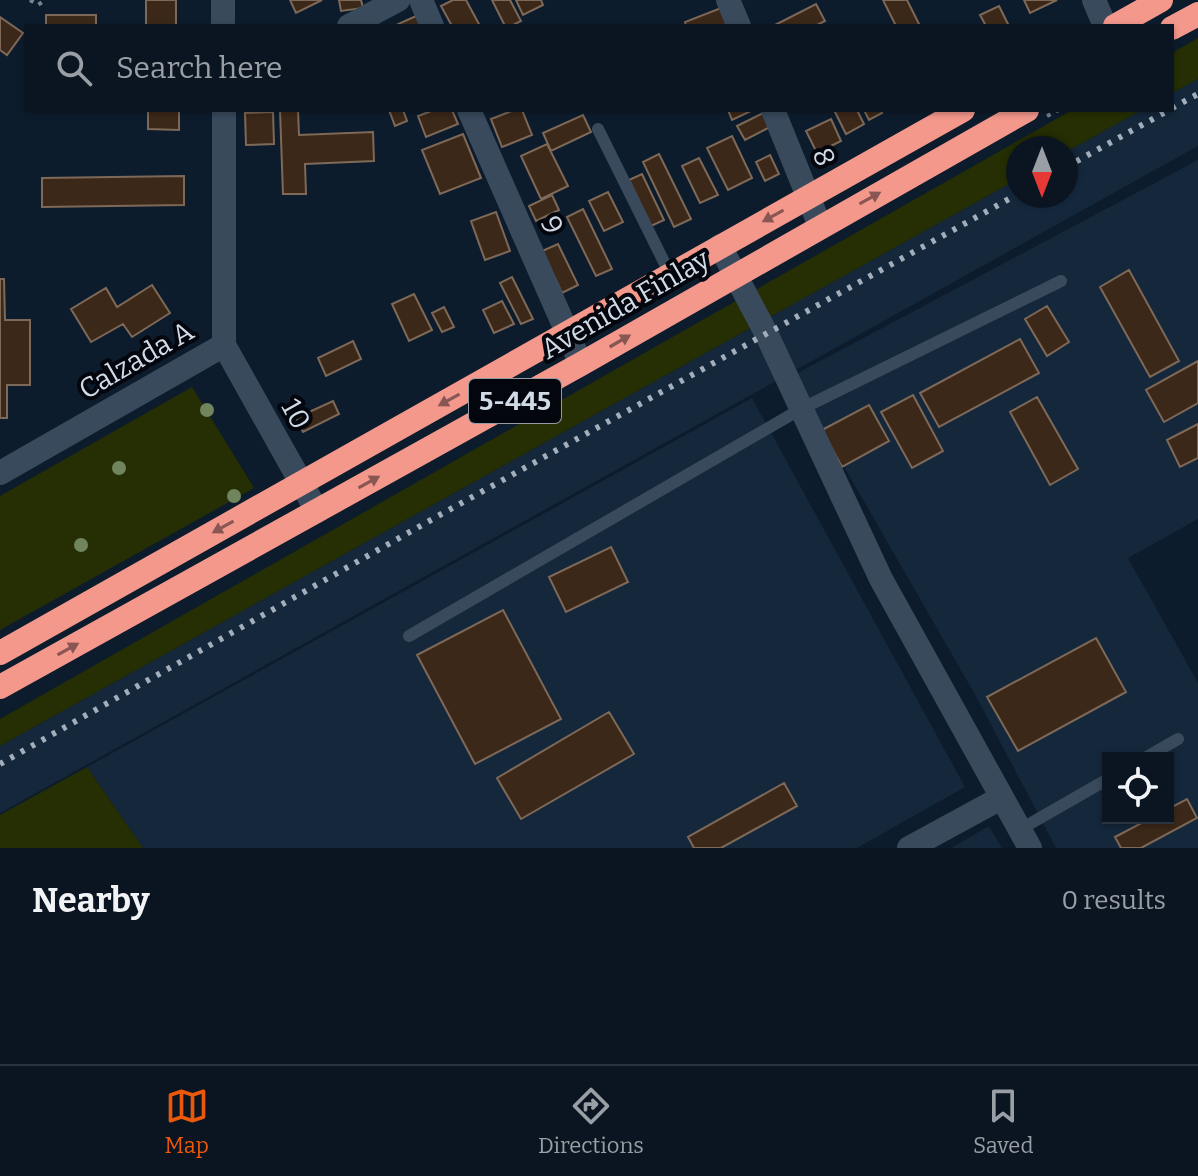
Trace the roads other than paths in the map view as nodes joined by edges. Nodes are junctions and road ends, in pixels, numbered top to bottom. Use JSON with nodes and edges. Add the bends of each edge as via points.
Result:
{"nodes":[{"id":1,"x":223,"y":0,"type":"edge"},
{"id":2,"x":398,"y":0,"type":"edge"},
{"id":3,"x":421,"y":0,"type":"edge"},
{"id":4,"x":728,"y":0,"type":"edge"},
{"id":5,"x":1094,"y":0,"type":"edge"},
{"id":6,"x":1161,"y":0,"type":"edge"},
{"id":7,"x":1198,"y":14,"type":"edge"},
{"id":8,"x":223,"y":24,"type":"edge"},
{"id":9,"x":353,"y":24,"type":"edge"},
{"id":10,"x":431,"y":24,"type":"edge"},
{"id":11,"x":738,"y":24,"type":"edge"},
{"id":12,"x":1104,"y":24,"type":"edge"},
{"id":13,"x":1119,"y":24,"type":"edge"},
{"id":14,"x":1174,"y":27,"type":"edge"},
{"id":15,"x":224,"y":112,"type":"edge"},
{"id":16,"x":470,"y":112,"type":"edge"},
{"id":17,"x":774,"y":112,"type":"edge"},
{"id":18,"x":959,"y":112,"type":"edge"},
{"id":19,"x":1023,"y":112,"type":"edge"},
{"id":20,"x":598,"y":129,"type":"dead end"},
{"id":21,"x":808,"y":196,"type":"junction"},
{"id":22,"x":820,"y":226,"type":"junction"},
{"id":23,"x":720,"y":246,"type":"junction"},
{"id":24,"x":670,"y":274,"type":"junction"},
{"id":25,"x":735,"y":275,"type":"junction"},
{"id":26,"x":1061,"y":281,"type":"dead end"},
{"id":27,"x":567,"y":334,"type":"junction"},
{"id":28,"x":224,"y":345,"type":"junction"},
{"id":29,"x":581,"y":364,"type":"junction"},
{"id":30,"x":801,"y":409,"type":"junction"},
{"id":31,"x":0,"y":473,"type":"edge"},
{"id":32,"x":300,"y":483,"type":"junction"},
{"id":33,"x":317,"y":511,"type":"junction"},
{"id":34,"x":409,"y":636,"type":"dead end"},
{"id":35,"x":0,"y":653,"type":"edge"},
{"id":36,"x":0,"y":687,"type":"edge"},
{"id":37,"x":1178,"y":739,"type":"dead end"},
{"id":38,"x":1155,"y":752,"type":"edge"},
{"id":39,"x":1102,"y":783,"type":"edge"},
{"id":40,"x":1001,"y":798,"type":"junction"},
{"id":41,"x":1024,"y":839,"type":"edge"},
{"id":42,"x":909,"y":848,"type":"edge"}],
"edges":[{"from":1,"to":8,"type":"street"},
{"from":2,"to":9,"type":"street"},
{"from":3,"to":10,"type":"street"},
{"from":4,"to":11,"type":"street"},
{"from":5,"to":12,"type":"street"},
{"from":6,"to":13,"type":"highway"},
{"from":7,"to":14,"type":"highway"},
{"from":15,"to":28,"type":"street","name":"Calzada A"},
{"from":16,"to":27,"type":"street","name":"9"},
{"from":17,"to":21,"type":"street","name":"8"},
{"from":18,"to":21,"type":"highway","name":"Avenida Finlay","number":"5-445"},
{"from":22,"to":19,"type":"highway","name":"Avenida Finlay","number":"5-445","one_way":true},
{"from":20,"to":24,"type":"lane"},
{"from":21,"to":22,"type":"street","name":"8"},
{"from":21,"to":23,"type":"highway","name":"Avenida Finlay","number":"5-445","one_way":true},
{"from":22,"to":25,"type":"highway","name":"Avenida Finlay","number":"5-445"},
{"from":23,"to":24,"type":"highway","name":"Avenida Finlay","number":"5-445"},
{"from":23,"to":25,"type":"street"},
{"from":24,"to":27,"type":"highway","name":"Avenida Finlay","number":"5-445"},
{"from":29,"to":25,"type":"highway","name":"Avenida Finlay","number":"5-445","one_way":true},
{"from":25,"to":30,"type":"street"},
{"from":26,"to":30,"type":"lane"},
{"from":27,"to":29,"type":"street","name":"9"},
{"from":27,"to":32,"type":"highway","name":"Avenida Finlay","number":"5-445","one_way":true},
{"from":28,"to":31,"type":"street","name":"Calzada A"},
{"from":28,"to":32,"type":"street","name":"10"},
{"from":33,"to":29,"type":"highway","name":"Avenida Finlay","number":"5-445","one_way":true},
{"from":30,"to":34,"type":"lane"},
{"from":30,"to":40,"type":"street","via":[[881,579]]},
{"from":32,"to":33,"type":"street","name":"10"},
{"from":32,"to":35,"type":"highway","name":"Avenida Finlay","number":"5-445","one_way":true},
{"from":36,"to":33,"type":"highway","name":"Avenida Finlay","number":"5-445","one_way":true},
{"from":37,"to":38,"type":"lane"},
{"from":39,"to":41,"type":"lane"},
{"from":40,"to":41,"type":"street"},
{"from":40,"to":42,"type":"street"}]}
